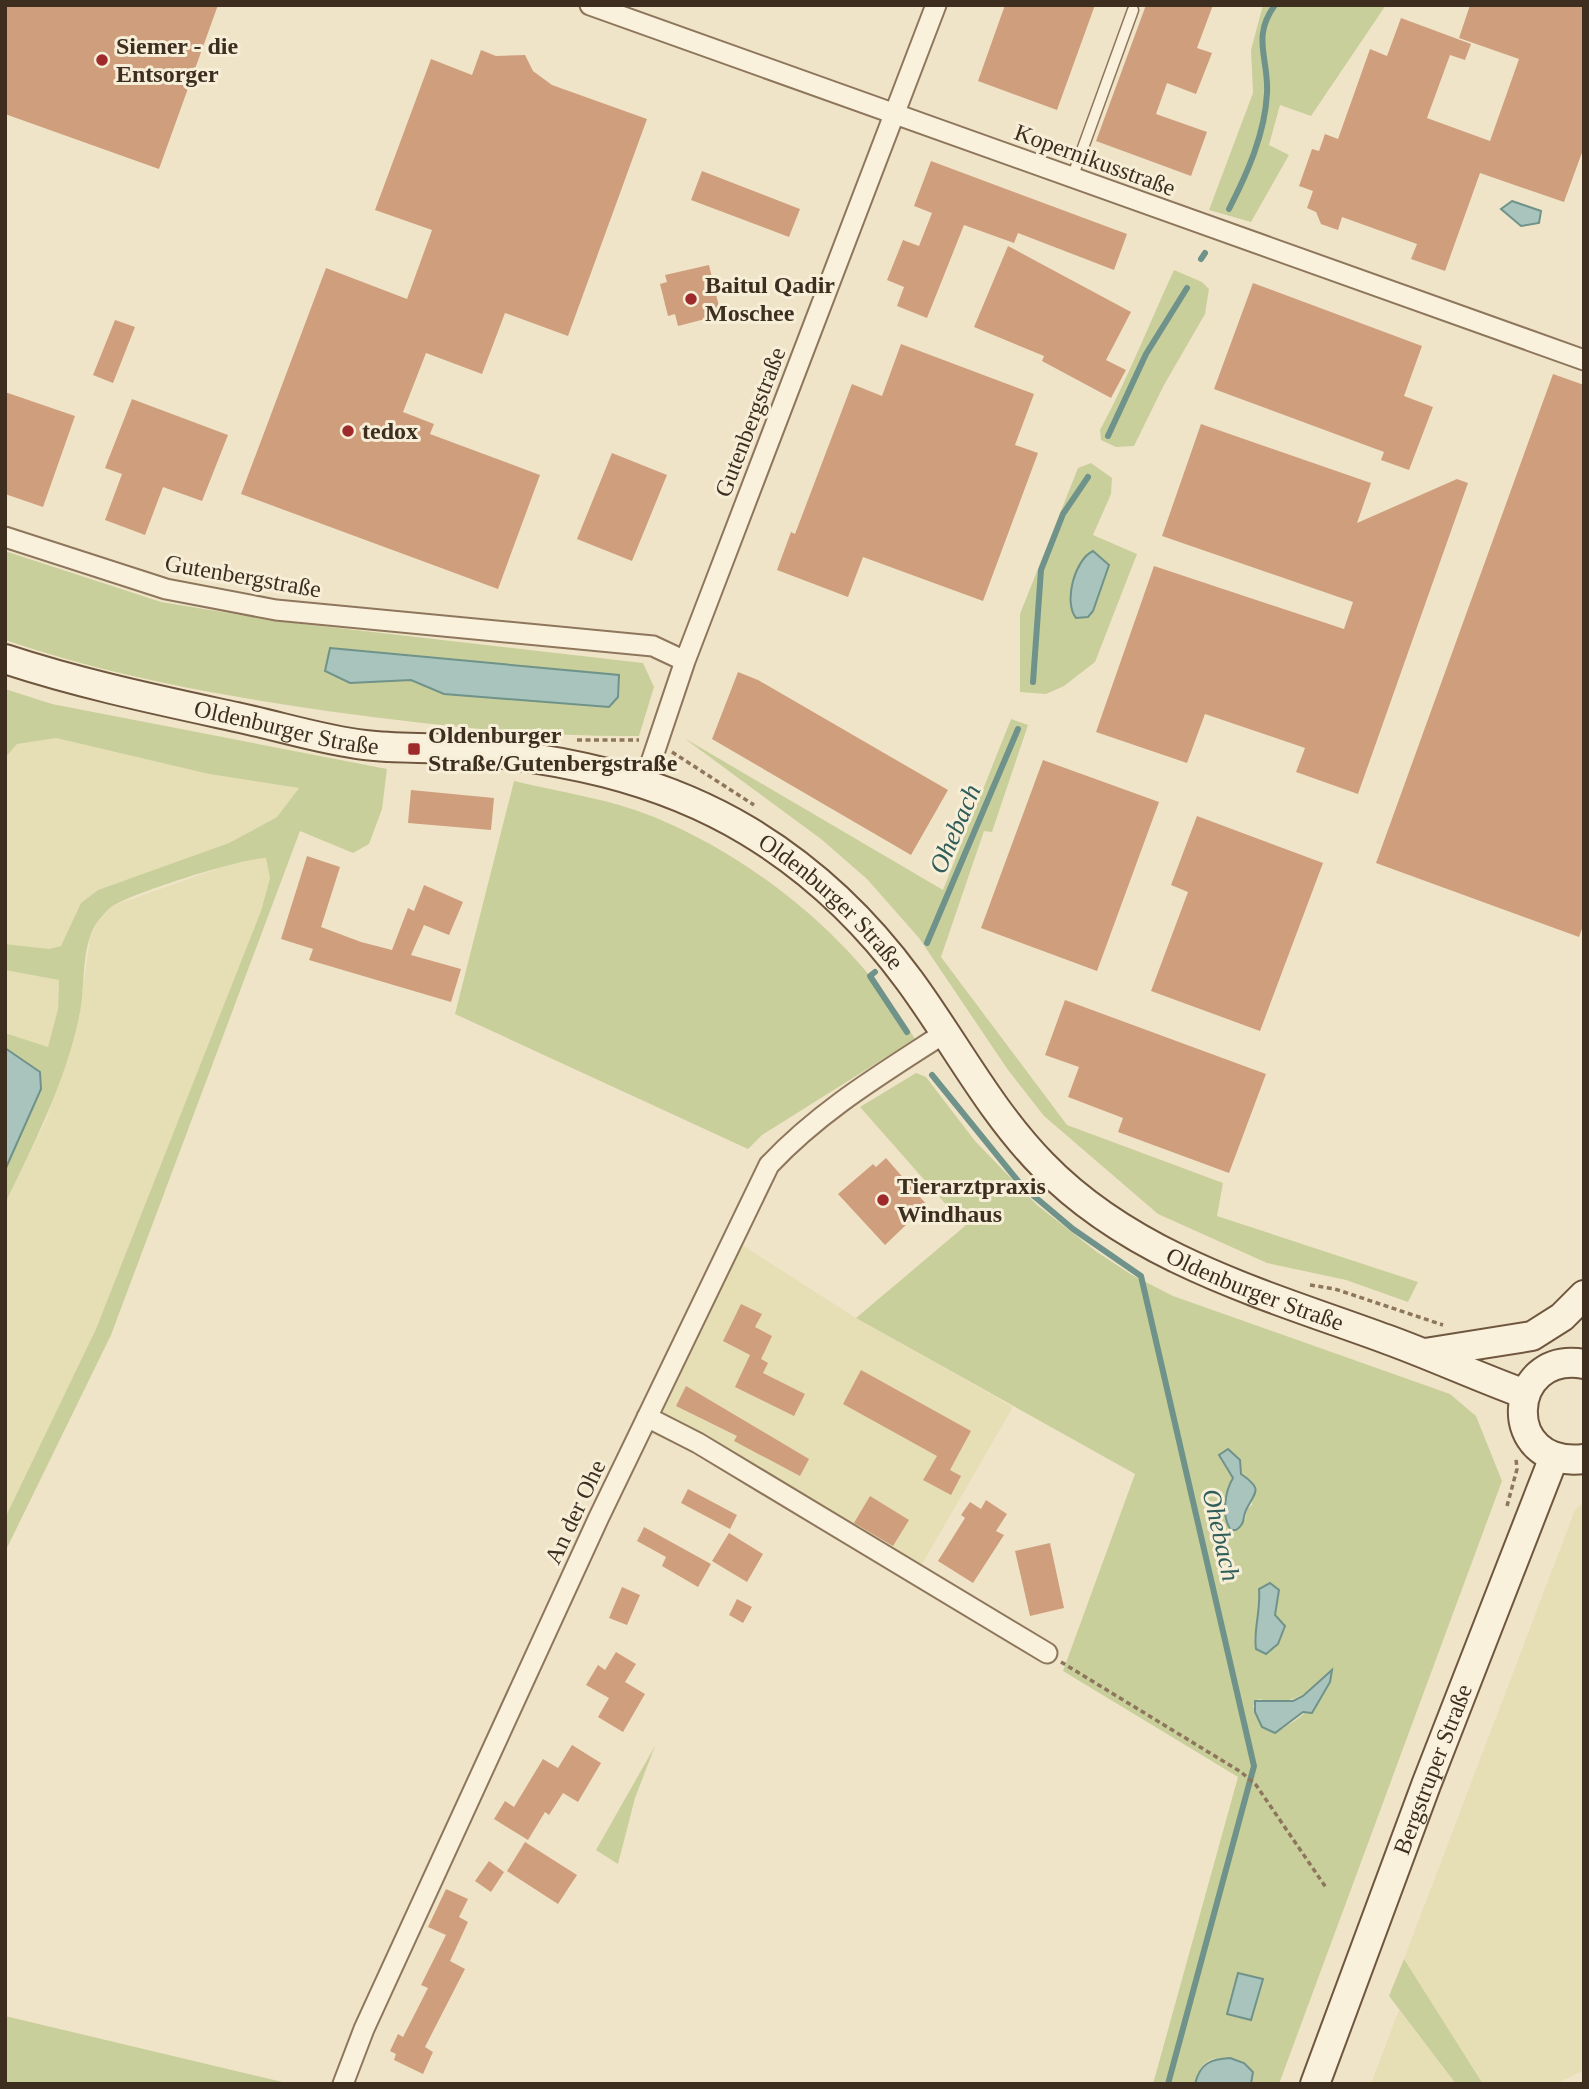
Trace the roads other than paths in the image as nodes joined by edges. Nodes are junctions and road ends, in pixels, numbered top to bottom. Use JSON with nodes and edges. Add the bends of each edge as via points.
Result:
{"nodes":[{"id":1,"x":590,"y":5,"type":"edge"},
{"id":2,"x":936,"y":5,"type":"edge"},
{"id":3,"x":1133,"y":9,"type":"dead end"},
{"id":4,"x":894,"y":115,"type":"junction"},
{"id":5,"x":1072,"y":178,"type":"junction"},
{"id":6,"x":1584,"y":360,"type":"edge"},
{"id":7,"x":5,"y":537,"type":"edge"},
{"id":8,"x":5,"y":659,"type":"edge"},
{"id":9,"x":685,"y":660,"type":"junction"},
{"id":10,"x":644,"y":783,"type":"junction"},
{"id":11,"x":943,"y":1034,"type":"junction"},
{"id":12,"x":1584,"y":1295,"type":"edge"},
{"id":13,"x":1425,"y":1353,"type":"junction"},
{"id":14,"x":1584,"y":1364,"type":"edge"},
{"id":15,"x":1525,"y":1394,"type":"junction"},
{"id":16,"x":647,"y":1417,"type":"junction"},
{"id":17,"x":1553,"y":1457,"type":"junction"},
{"id":18,"x":1584,"y":1459,"type":"edge"},
{"id":19,"x":1047,"y":1653,"type":"road end"},
{"id":20,"x":343,"y":2084,"type":"edge"},
{"id":21,"x":1315,"y":2084,"type":"edge"}],
"edges":[{"from":1,"to":4,"type":"street","name":"Kopernikusstraße"},
{"from":2,"to":4,"type":"street","name":"Gutenbergstraße"},
{"from":3,"to":5,"type":"lane"},
{"from":4,"to":5,"type":"street","name":"Kopernikusstraße"},
{"from":4,"to":9,"type":"street","name":"Gutenbergstraße"},
{"from":5,"to":6,"type":"street","name":"Kopernikusstraße"},
{"from":7,"to":9,"type":"street","name":"Gutenbergstraße","via":[[166,589],[276,610],[653,646]]},
{"from":8,"to":10,"type":"main road","name":"Oldenburger Straße","via":[[69,680],[362,745],[450,749],[549,761]]},
{"from":9,"to":10,"type":"street","name":"Gutenbergstraße"},
{"from":10,"to":11,"type":"main road","name":"Oldenburger Straße","via":[[703,806],[802,869],[852,912],[883,947]]},
{"from":11,"to":13,"type":"main road","name":"Oldenburger Straße","via":[[1004,1121],[1045,1167],[1094,1209],[1203,1271]]},
{"from":11,"to":16,"type":"street","name":"An der Ohe","via":[[839,1102],[802,1130],[769,1165]]},
{"from":12,"to":13,"type":"main road","via":[[1562,1317],[1532,1336]]},
{"from":13,"to":15,"type":"main road","name":"Oldenburger Straße"},
{"from":14,"to":15,"type":"main road","via":[[1557,1364],[1544,1371]]},
{"from":15,"to":17,"type":"main road","via":[[1522,1409],[1527,1432],[1540,1450]]},
{"from":16,"to":19,"type":"street","via":[[698,1443]]},
{"from":16,"to":20,"type":"street","name":"An der Ohe","via":[[364,2029]]},
{"from":17,"to":18,"type":"main road"},
{"from":17,"to":21,"type":"main road","name":"Bergstruper Straße"}]}
